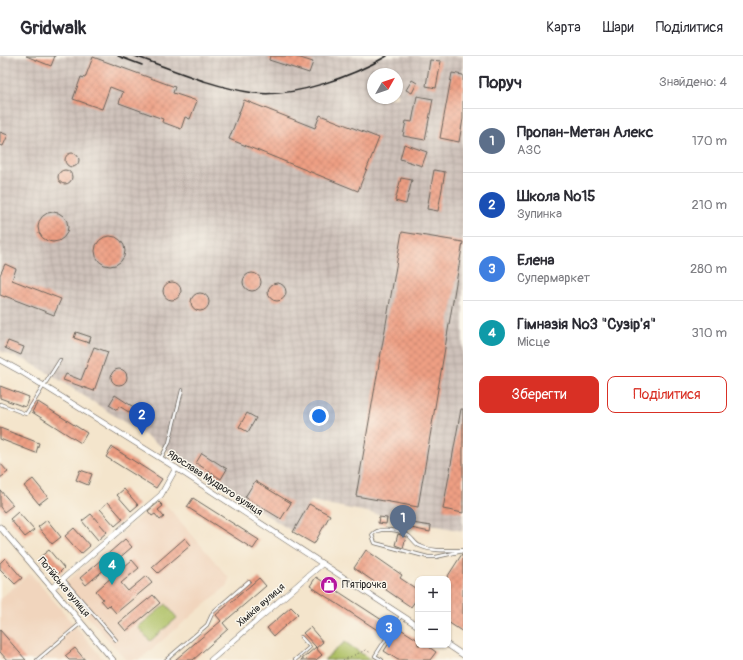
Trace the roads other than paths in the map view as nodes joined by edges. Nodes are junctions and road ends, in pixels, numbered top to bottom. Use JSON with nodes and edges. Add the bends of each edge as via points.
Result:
{"nodes":[{"id":1,"x":0,"y":360,"type":"edge"},
{"id":2,"x":60,"y":360,"type":"dead end"},
{"id":3,"x":44,"y":386,"type":"junction"},
{"id":4,"x":182,"y":390,"type":"dead end"},
{"id":5,"x":0,"y":404,"type":"edge"},
{"id":6,"x":160,"y":459,"type":"junction"},
{"id":7,"x":176,"y":468,"type":"junction"},
{"id":8,"x":0,"y":527,"type":"edge"},
{"id":9,"x":463,"y":551,"type":"edge"},
{"id":10,"x":322,"y":564,"type":"junction"},
{"id":11,"x":63,"y":579,"type":"junction"},
{"id":12,"x":249,"y":581,"type":"dead end"},
{"id":13,"x":52,"y":588,"type":"junction"},
{"id":14,"x":402,"y":615,"type":"junction"},
{"id":15,"x":82,"y":623,"type":"junction"},
{"id":16,"x":415,"y":624,"type":"edge"},
{"id":17,"x":301,"y":637,"type":"dead end"},
{"id":18,"x":116,"y":640,"type":"dead end"},
{"id":19,"x":451,"y":647,"type":"edge"},
{"id":20,"x":463,"y":655,"type":"edge"},
{"id":21,"x":37,"y":660,"type":"edge"},
{"id":22,"x":113,"y":660,"type":"edge"},
{"id":23,"x":166,"y":660,"type":"edge"},
{"id":24,"x":211,"y":660,"type":"edge"},
{"id":25,"x":295,"y":660,"type":"edge"},
{"id":26,"x":382,"y":660,"type":"edge"}],
"edges":[{"from":1,"to":3,"type":"street","name":"Ярослава Мудрого вулиця"},
{"from":2,"to":3,"type":"lane"},
{"from":3,"to":5,"type":"lane","via":[[26,414]]},
{"from":3,"to":6,"type":"street","name":"Ярослава Мудрого вулиця"},
{"from":4,"to":6,"type":"lane","via":[[169,443]]},
{"from":6,"to":7,"type":"street","name":"Ярослава Мудрого вулиця"},
{"from":7,"to":10,"type":"street","name":"Ярослава Мудрого вулиця"},
{"from":7,"to":11,"type":"street","via":[[161,495]]},
{"from":8,"to":13,"type":"street","name":"Потійська вулиця"},
{"from":9,"to":9,"type":"lane","via":[[428,557],[376,543],[372,535],[381,529],[408,534],[418,546]]},
{"from":10,"to":14,"type":"street","name":"Ярослава Мудрого вулиця"},
{"from":10,"to":24,"type":"street","name":"Хіміків вулиця"},
{"from":11,"to":13,"type":"street"},
{"from":11,"to":18,"type":"lane"},
{"from":12,"to":23,"type":"lane","via":[[213,612],[207,625]]},
{"from":13,"to":15,"type":"street","name":"Потійська вулиця"},
{"from":14,"to":16,"type":"street","name":"Ярослава Мудрого вулиця"},
{"from":14,"to":26,"type":"lane","via":[[375,656]]},
{"from":15,"to":21,"type":"lane"},
{"from":15,"to":22,"type":"street","name":"Потійська вулиця"},
{"from":17,"to":25,"type":"lane","via":[[310,647]]},
{"from":19,"to":20,"type":"street"}]}
